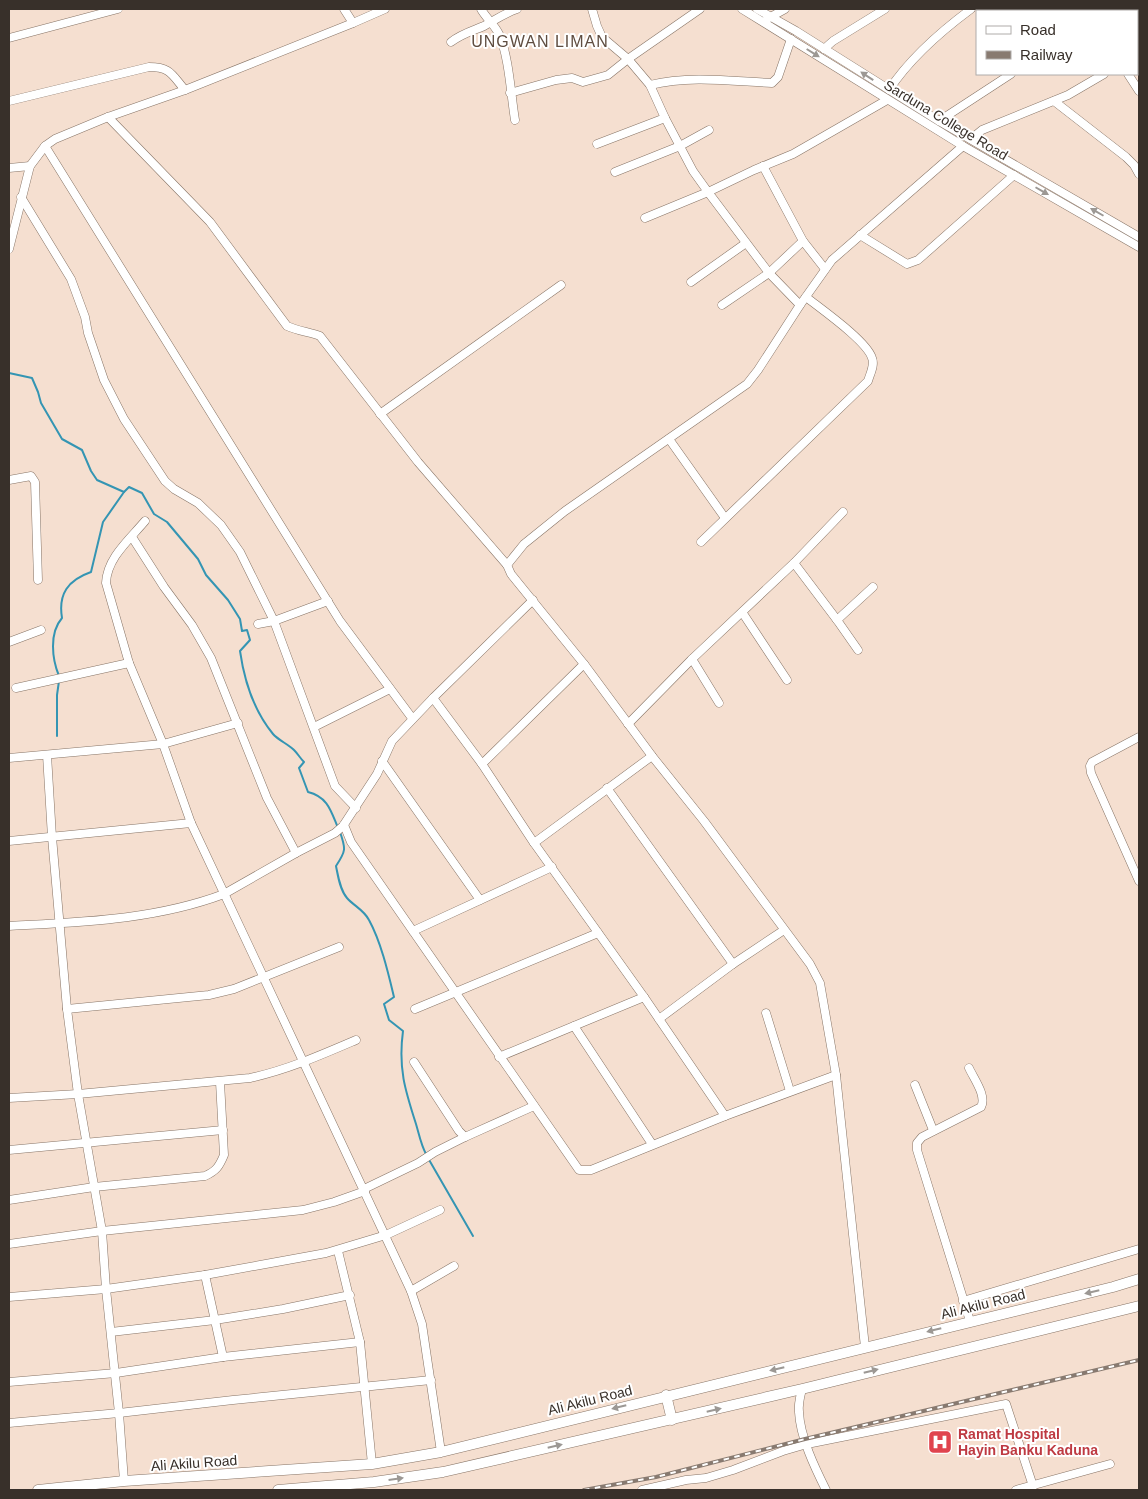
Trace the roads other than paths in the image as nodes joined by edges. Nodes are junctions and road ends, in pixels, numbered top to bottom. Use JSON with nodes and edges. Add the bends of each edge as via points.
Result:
{"nodes":[{"id":1,"x":118,"y":9,"type":"edge"},
{"id":2,"x":344,"y":9,"type":"edge"},
{"id":3,"x":385,"y":9,"type":"edge"},
{"id":4,"x":481,"y":9,"type":"edge"},
{"id":5,"x":516,"y":9,"type":"edge"},
{"id":6,"x":592,"y":9,"type":"edge"},
{"id":7,"x":700,"y":9,"type":"edge"},
{"id":8,"x":742,"y":9,"type":"edge"},
{"id":9,"x":757,"y":9,"type":"edge"},
{"id":10,"x":786,"y":9,"type":"edge"},
{"id":11,"x":886,"y":9,"type":"edge"},
{"id":12,"x":970,"y":9,"type":"edge"},
{"id":13,"x":767,"y":19,"type":"junction"},
{"id":14,"x":492,"y":21,"type":"junction"},
{"id":15,"x":353,"y":23,"type":"junction"},
{"id":16,"x":9,"y":38,"type":"edge"},
{"id":17,"x":792,"y":39,"type":"junction"},
{"id":18,"x":451,"y":42,"type":"dead end"},
{"id":19,"x":824,"y":49,"type":"junction"},
{"id":20,"x":628,"y":59,"type":"junction"},
{"id":21,"x":848,"y":64,"type":"junction"},
{"id":22,"x":842,"y":72,"type":"junction"},
{"id":23,"x":1009,"y":75,"type":"edge"},
{"id":24,"x":1102,"y":75,"type":"edge"},
{"id":25,"x":1129,"y":75,"type":"edge"},
{"id":26,"x":650,"y":85,"type":"junction"},
{"id":27,"x":185,"y":90,"type":"junction"},
{"id":28,"x":889,"y":90,"type":"junction"},
{"id":29,"x":1139,"y":91,"type":"edge"},
{"id":30,"x":510,"y":93,"type":"junction"},
{"id":31,"x":887,"y":100,"type":"junction"},
{"id":32,"x":9,"y":101,"type":"edge"},
{"id":33,"x":1054,"y":101,"type":"junction"},
{"id":34,"x":108,"y":117,"type":"junction"},
{"id":35,"x":665,"y":118,"type":"junction"},
{"id":36,"x":515,"y":120,"type":"dead end"},
{"id":37,"x":939,"y":121,"type":"junction"},
{"id":38,"x":708,"y":130,"type":"dead end"},
{"id":39,"x":971,"y":139,"type":"junction"},
{"id":40,"x":597,"y":144,"type":"dead end"},
{"id":41,"x":46,"y":146,"type":"junction"},
{"id":42,"x":680,"y":146,"type":"junction"},
{"id":43,"x":963,"y":146,"type":"junction"},
{"id":44,"x":30,"y":166,"type":"junction"},
{"id":45,"x":763,"y":166,"type":"junction"},
{"id":46,"x":9,"y":168,"type":"edge"},
{"id":47,"x":614,"y":172,"type":"dead end"},
{"id":48,"x":1139,"y":174,"type":"edge"},
{"id":49,"x":1014,"y":175,"type":"junction"},
{"id":50,"x":708,"y":192,"type":"junction"},
{"id":51,"x":21,"y":198,"type":"junction"},
{"id":52,"x":645,"y":218,"type":"dead end"},
{"id":53,"x":860,"y":235,"type":"junction"},
{"id":54,"x":1139,"y":237,"type":"edge"},
{"id":55,"x":803,"y":241,"type":"junction"},
{"id":56,"x":746,"y":243,"type":"junction"},
{"id":57,"x":1139,"y":247,"type":"edge"},
{"id":58,"x":9,"y":249,"type":"edge"},
{"id":59,"x":825,"y":270,"type":"junction"},
{"id":60,"x":769,"y":273,"type":"junction"},
{"id":61,"x":691,"y":282,"type":"dead end"},
{"id":62,"x":561,"y":285,"type":"dead end"},
{"id":63,"x":806,"y":297,"type":"junction"},
{"id":64,"x":722,"y":305,"type":"dead end"},
{"id":65,"x":800,"y":305,"type":"junction"},
{"id":66,"x":380,"y":414,"type":"junction"},
{"id":67,"x":669,"y":438,"type":"junction"},
{"id":68,"x":9,"y":480,"type":"edge"},
{"id":69,"x":843,"y":512,"type":"dead end"},
{"id":70,"x":725,"y":518,"type":"junction"},
{"id":71,"x":145,"y":521,"type":"dead end"},
{"id":72,"x":132,"y":537,"type":"junction"},
{"id":73,"x":701,"y":542,"type":"dead end"},
{"id":74,"x":794,"y":563,"type":"junction"},
{"id":75,"x":506,"y":565,"type":"junction"},
{"id":76,"x":38,"y":580,"type":"dead end"},
{"id":77,"x":873,"y":587,"type":"dead end"},
{"id":78,"x":532,"y":600,"type":"junction"},
{"id":79,"x":328,"y":602,"type":"junction"},
{"id":80,"x":742,"y":612,"type":"junction"},
{"id":81,"x":837,"y":620,"type":"junction"},
{"id":82,"x":274,"y":621,"type":"junction"},
{"id":83,"x":258,"y":624,"type":"dead end"},
{"id":84,"x":41,"y":630,"type":"dead end"},
{"id":85,"x":9,"y":642,"type":"edge"},
{"id":86,"x":858,"y":650,"type":"dead end"},
{"id":87,"x":692,"y":659,"type":"junction"},
{"id":88,"x":129,"y":663,"type":"junction"},
{"id":89,"x":584,"y":664,"type":"junction"},
{"id":90,"x":787,"y":680,"type":"dead end"},
{"id":91,"x":16,"y":688,"type":"dead end"},
{"id":92,"x":390,"y":689,"type":"junction"},
{"id":93,"x":433,"y":698,"type":"junction"},
{"id":94,"x":719,"y":703,"type":"dead end"},
{"id":95,"x":412,"y":718,"type":"junction"},
{"id":96,"x":238,"y":724,"type":"junction"},
{"id":97,"x":628,"y":724,"type":"junction"},
{"id":98,"x":314,"y":728,"type":"junction"},
{"id":99,"x":1139,"y":737,"type":"edge"},
{"id":100,"x":163,"y":744,"type":"junction"},
{"id":101,"x":47,"y":756,"type":"junction"},
{"id":102,"x":652,"y":756,"type":"junction"},
{"id":103,"x":9,"y":758,"type":"edge"},
{"id":104,"x":382,"y":761,"type":"junction"},
{"id":105,"x":482,"y":764,"type":"junction"},
{"id":106,"x":608,"y":788,"type":"junction"},
{"id":107,"x":356,"y":808,"type":"junction"},
{"id":108,"x":191,"y":823,"type":"junction"},
{"id":109,"x":344,"y":825,"type":"junction"},
{"id":110,"x":52,"y":837,"type":"junction"},
{"id":111,"x":9,"y":841,"type":"edge"},
{"id":112,"x":534,"y":843,"type":"junction"},
{"id":113,"x":296,"y":853,"type":"junction"},
{"id":114,"x":552,"y":867,"type":"junction"},
{"id":115,"x":1139,"y":881,"type":"edge"},
{"id":116,"x":224,"y":894,"type":"junction"},
{"id":117,"x":480,"y":900,"type":"junction"},
{"id":118,"x":59,"y":923,"type":"junction"},
{"id":119,"x":9,"y":926,"type":"edge"},
{"id":120,"x":784,"y":930,"type":"junction"},
{"id":121,"x":413,"y":931,"type":"junction"},
{"id":122,"x":598,"y":932,"type":"junction"},
{"id":123,"x":339,"y":947,"type":"dead end"},
{"id":124,"x":733,"y":964,"type":"junction"},
{"id":125,"x":264,"y":977,"type":"junction"},
{"id":126,"x":455,"y":992,"type":"junction"},
{"id":127,"x":644,"y":996,"type":"junction"},
{"id":128,"x":67,"y":1009,"type":"junction"},
{"id":129,"x":415,"y":1009,"type":"dead end"},
{"id":130,"x":766,"y":1012,"type":"dead end"},
{"id":131,"x":660,"y":1020,"type":"junction"},
{"id":132,"x":574,"y":1026,"type":"junction"},
{"id":133,"x":356,"y":1040,"type":"dead end"},
{"id":134,"x":499,"y":1057,"type":"junction"},
{"id":135,"x":303,"y":1062,"type":"junction"},
{"id":136,"x":414,"y":1062,"type":"dead end"},
{"id":137,"x":969,"y":1068,"type":"dead end"},
{"id":138,"x":836,"y":1075,"type":"junction"},
{"id":139,"x":220,"y":1082,"type":"junction"},
{"id":140,"x":915,"y":1086,"type":"dead end"},
{"id":141,"x":790,"y":1092,"type":"junction"},
{"id":142,"x":78,"y":1094,"type":"junction"},
{"id":143,"x":9,"y":1098,"type":"edge"},
{"id":144,"x":534,"y":1106,"type":"junction"},
{"id":145,"x":725,"y":1116,"type":"junction"},
{"id":146,"x":223,"y":1130,"type":"junction"},
{"id":147,"x":933,"y":1130,"type":"junction"},
{"id":148,"x":465,"y":1138,"type":"junction"},
{"id":149,"x":87,"y":1144,"type":"junction"},
{"id":150,"x":652,"y":1144,"type":"junction"},
{"id":151,"x":9,"y":1150,"type":"edge"},
{"id":152,"x":94,"y":1187,"type":"junction"},
{"id":153,"x":364,"y":1190,"type":"junction"},
{"id":154,"x":9,"y":1200,"type":"edge"},
{"id":155,"x":440,"y":1210,"type":"dead end"},
{"id":156,"x":102,"y":1231,"type":"junction"},
{"id":157,"x":386,"y":1235,"type":"junction"},
{"id":158,"x":9,"y":1244,"type":"edge"},
{"id":159,"x":1139,"y":1249,"type":"edge"},
{"id":160,"x":338,"y":1251,"type":"junction"},
{"id":161,"x":454,"y":1266,"type":"dead end"},
{"id":162,"x":205,"y":1275,"type":"junction"},
{"id":163,"x":1139,"y":1279,"type":"edge"},
{"id":164,"x":106,"y":1289,"type":"junction"},
{"id":165,"x":411,"y":1291,"type":"junction"},
{"id":166,"x":350,"y":1295,"type":"junction"},
{"id":167,"x":9,"y":1297,"type":"edge"},
{"id":168,"x":963,"y":1301,"type":"junction"},
{"id":169,"x":1139,"y":1306,"type":"edge"},
{"id":170,"x":215,"y":1320,"type":"junction"},
{"id":171,"x":970,"y":1321,"type":"junction"},
{"id":172,"x":111,"y":1332,"type":"junction"},
{"id":173,"x":360,"y":1342,"type":"junction"},
{"id":174,"x":865,"y":1347,"type":"junction"},
{"id":175,"x":223,"y":1357,"type":"junction"},
{"id":176,"x":116,"y":1373,"type":"junction"},
{"id":177,"x":431,"y":1380,"type":"junction"},
{"id":178,"x":9,"y":1382,"type":"edge"},
{"id":179,"x":366,"y":1387,"type":"junction"},
{"id":180,"x":802,"y":1389,"type":"junction"},
{"id":181,"x":666,"y":1396,"type":"junction"},
{"id":182,"x":119,"y":1414,"type":"junction"},
{"id":183,"x":672,"y":1420,"type":"junction"},
{"id":184,"x":9,"y":1423,"type":"edge"},
{"id":185,"x":807,"y":1444,"type":"junction"},
{"id":186,"x":440,"y":1452,"type":"junction"},
{"id":187,"x":372,"y":1464,"type":"junction"},
{"id":188,"x":1110,"y":1464,"type":"dead end"},
{"id":189,"x":124,"y":1482,"type":"junction"},
{"id":190,"x":1033,"y":1486,"type":"junction"},
{"id":191,"x":38,"y":1490,"type":"edge"},
{"id":192,"x":278,"y":1490,"type":"edge"},
{"id":193,"x":642,"y":1490,"type":"edge"},
{"id":194,"x":824,"y":1490,"type":"edge"},
{"id":195,"x":1016,"y":1490,"type":"edge"}],
"edges":[{"from":1,"to":16,"type":"street"},
{"from":2,"to":15,"type":"street"},
{"from":3,"to":15,"type":"street"},
{"from":4,"to":14,"type":"street"},
{"from":5,"to":14,"type":"street"},
{"from":6,"to":20,"type":"street","via":[[602,37]]},
{"from":7,"to":20,"type":"street"},
{"from":8,"to":13,"type":"street","name":"Sarduna College Road"},
{"from":9,"to":13,"type":"street","name":"Sarduna College Road"},
{"from":10,"to":13,"type":"street"},
{"from":11,"to":19,"type":"street","via":[[872,15]]},
{"from":12,"to":28,"type":"street","via":[[923,49]]},
{"from":13,"to":17,"type":"street","name":"Sarduna College Road"},
{"from":13,"to":19,"type":"street","name":"Sarduna College Road"},
{"from":14,"to":18,"type":"street"},
{"from":14,"to":30,"type":"street","via":[[500,36]]},
{"from":15,"to":27,"type":"street"},
{"from":17,"to":22,"type":"street","name":"Sarduna College Road","one_way":true},
{"from":17,"to":26,"type":"street","via":[[778,77],[772,83],[702,79],[670,80]]},
{"from":19,"to":21,"type":"street","name":"Sarduna College Road"},
{"from":20,"to":26,"type":"street"},
{"from":20,"to":30,"type":"street","via":[[604,77],[583,82],[572,78],[556,80]]},
{"from":21,"to":22,"type":"street"},
{"from":28,"to":21,"type":"street","name":"Sarduna College Road","one_way":true},
{"from":22,"to":31,"type":"street","name":"Sarduna College Road"},
{"from":23,"to":37,"type":"street"},
{"from":24,"to":33,"type":"street"},
{"from":25,"to":29,"type":"street"},
{"from":26,"to":35,"type":"street"},
{"from":27,"to":32,"type":"street","via":[[169,71],[162,67],[149,67]]},
{"from":27,"to":34,"type":"street"},
{"from":28,"to":37,"type":"street","name":"Sarduna College Road"},
{"from":30,"to":36,"type":"street"},
{"from":31,"to":43,"type":"street","name":"Sarduna College Road"},
{"from":31,"to":45,"type":"street","via":[[793,154]]},
{"from":33,"to":39,"type":"street","via":[[982,130]]},
{"from":33,"to":48,"type":"street","via":[[1126,157]]},
{"from":34,"to":41,"type":"street","via":[[55,139]]},
{"from":34,"to":66,"type":"street","via":[[210,222],[287,326],[320,336]]},
{"from":35,"to":40,"type":"street"},
{"from":35,"to":42,"type":"street"},
{"from":37,"to":39,"type":"street","name":"Sarduna College Road"},
{"from":38,"to":42,"type":"street"},
{"from":54,"to":39,"type":"street","name":"Sarduna College Road","one_way":true},
{"from":41,"to":44,"type":"street"},
{"from":41,"to":79,"type":"street"},
{"from":42,"to":47,"type":"street"},
{"from":42,"to":50,"type":"street"},
{"from":43,"to":49,"type":"street","name":"Sarduna College Road"},
{"from":43,"to":53,"type":"street"},
{"from":44,"to":46,"type":"street"},
{"from":44,"to":51,"type":"street"},
{"from":45,"to":50,"type":"street"},
{"from":45,"to":55,"type":"street"},
{"from":49,"to":53,"type":"street","via":[[918,260],[907,264]]},
{"from":49,"to":57,"type":"street","name":"Sarduna College Road","one_way":true},
{"from":50,"to":52,"type":"street"},
{"from":50,"to":56,"type":"street"},
{"from":51,"to":58,"type":"street"},
{"from":51,"to":82,"type":"street","via":[[71,279],[104,380],[124,419],[165,481],[198,503],[221,526],[240,552]]},
{"from":53,"to":59,"type":"street"},
{"from":55,"to":59,"type":"street"},
{"from":55,"to":60,"type":"street"},
{"from":56,"to":60,"type":"street"},
{"from":56,"to":61,"type":"street"},
{"from":59,"to":63,"type":"street"},
{"from":60,"to":64,"type":"street"},
{"from":60,"to":65,"type":"street"},
{"from":62,"to":66,"type":"street"},
{"from":63,"to":65,"type":"street"},
{"from":63,"to":70,"type":"street","via":[[864,345],[873,358],[868,381]]},
{"from":65,"to":67,"type":"street","via":[[747,384]]},
{"from":66,"to":75,"type":"street"},
{"from":67,"to":70,"type":"street"},
{"from":67,"to":75,"type":"street","via":[[565,511],[524,544]]},
{"from":68,"to":76,"type":"street","via":[[31,476],[35,482]]},
{"from":69,"to":74,"type":"street"},
{"from":70,"to":73,"type":"street"},
{"from":71,"to":72,"type":"street"},
{"from":72,"to":88,"type":"street","via":[[112,560],[106,574],[106,584]]},
{"from":72,"to":96,"type":"street","via":[[192,625]]},
{"from":74,"to":80,"type":"street"},
{"from":74,"to":81,"type":"street"},
{"from":75,"to":78,"type":"street"},
{"from":77,"to":81,"type":"street"},
{"from":78,"to":89,"type":"street"},
{"from":78,"to":93,"type":"street"},
{"from":79,"to":82,"type":"street"},
{"from":79,"to":92,"type":"street"},
{"from":80,"to":87,"type":"street"},
{"from":80,"to":90,"type":"street"},
{"from":81,"to":86,"type":"street"},
{"from":82,"to":83,"type":"street"},
{"from":82,"to":98,"type":"street"},
{"from":84,"to":85,"type":"street"},
{"from":87,"to":94,"type":"street"},
{"from":87,"to":97,"type":"street"},
{"from":88,"to":91,"type":"street"},
{"from":88,"to":100,"type":"street"},
{"from":89,"to":97,"type":"street"},
{"from":89,"to":105,"type":"street"},
{"from":92,"to":95,"type":"street"},
{"from":92,"to":98,"type":"street"},
{"from":93,"to":95,"type":"street"},
{"from":93,"to":105,"type":"street"},
{"from":95,"to":104,"type":"street","via":[[392,741]]},
{"from":96,"to":100,"type":"street"},
{"from":96,"to":113,"type":"street","via":[[268,798]]},
{"from":97,"to":102,"type":"street"},
{"from":98,"to":107,"type":"street","via":[[335,786]]},
{"from":99,"to":115,"type":"street","via":[[1090,766]]},
{"from":100,"to":101,"type":"street"},
{"from":100,"to":108,"type":"street"},
{"from":101,"to":103,"type":"street"},
{"from":101,"to":110,"type":"street"},
{"from":102,"to":106,"type":"street"},
{"from":102,"to":120,"type":"street"},
{"from":104,"to":107,"type":"street"},
{"from":104,"to":117,"type":"street"},
{"from":105,"to":112,"type":"street"},
{"from":106,"to":112,"type":"street"},
{"from":106,"to":124,"type":"street"},
{"from":107,"to":109,"type":"street"},
{"from":108,"to":110,"type":"street"},
{"from":108,"to":116,"type":"street"},
{"from":109,"to":113,"type":"street","via":[[336,833]]},
{"from":109,"to":121,"type":"street","via":[[351,842]]},
{"from":110,"to":111,"type":"street"},
{"from":110,"to":118,"type":"street"},
{"from":112,"to":114,"type":"street"},
{"from":113,"to":116,"type":"street"},
{"from":114,"to":117,"type":"street"},
{"from":114,"to":122,"type":"street"},
{"from":116,"to":118,"type":"street","via":[[147,915]]},
{"from":116,"to":125,"type":"street"},
{"from":117,"to":121,"type":"street"},
{"from":118,"to":119,"type":"street"},
{"from":118,"to":128,"type":"street"},
{"from":120,"to":124,"type":"street"},
{"from":120,"to":138,"type":"street","via":[[820,983]]},
{"from":121,"to":126,"type":"street"},
{"from":122,"to":126,"type":"street"},
{"from":122,"to":127,"type":"street"},
{"from":123,"to":125,"type":"street"},
{"from":124,"to":131,"type":"street"},
{"from":125,"to":128,"type":"street","via":[[208,996]]},
{"from":125,"to":135,"type":"street"},
{"from":126,"to":129,"type":"street"},
{"from":126,"to":134,"type":"street"},
{"from":127,"to":131,"type":"street"},
{"from":127,"to":132,"type":"street"},
{"from":128,"to":142,"type":"street"},
{"from":130,"to":141,"type":"street"},
{"from":131,"to":145,"type":"street"},
{"from":132,"to":134,"type":"street"},
{"from":132,"to":150,"type":"street"},
{"from":133,"to":135,"type":"street"},
{"from":134,"to":144,"type":"street"},
{"from":135,"to":139,"type":"street","via":[[272,1073]]},
{"from":135,"to":153,"type":"street"},
{"from":136,"to":148,"type":"street"},
{"from":137,"to":147,"type":"street","via":[[982,1096],[981,1107]]},
{"from":138,"to":141,"type":"street"},
{"from":138,"to":174,"type":"street"},
{"from":139,"to":142,"type":"street"},
{"from":139,"to":146,"type":"street"},
{"from":140,"to":147,"type":"street"},
{"from":141,"to":145,"type":"street"},
{"from":142,"to":143,"type":"street"},
{"from":142,"to":149,"type":"street"},
{"from":144,"to":148,"type":"street"},
{"from":144,"to":150,"type":"street","via":[[579,1170],[591,1170]]},
{"from":145,"to":150,"type":"street"},
{"from":146,"to":149,"type":"street"},
{"from":146,"to":152,"type":"street","via":[[224,1155],[214,1172],[204,1176]]},
{"from":147,"to":168,"type":"street","via":[[917,1143],[917,1150]]},
{"from":148,"to":153,"type":"street"},
{"from":149,"to":151,"type":"street"},
{"from":149,"to":152,"type":"street"},
{"from":152,"to":154,"type":"street"},
{"from":152,"to":156,"type":"street"},
{"from":153,"to":156,"type":"street","via":[[303,1210]]},
{"from":153,"to":157,"type":"street"},
{"from":155,"to":157,"type":"street"},
{"from":156,"to":158,"type":"street"},
{"from":156,"to":164,"type":"street"},
{"from":157,"to":160,"type":"street"},
{"from":157,"to":165,"type":"street"},
{"from":159,"to":168,"type":"street"},
{"from":160,"to":162,"type":"street"},
{"from":160,"to":166,"type":"street"},
{"from":161,"to":165,"type":"street"},
{"from":162,"to":164,"type":"street"},
{"from":162,"to":170,"type":"street"},
{"from":163,"to":171,"type":"main road","name":"Ali Akilu Road","one_way":true},
{"from":164,"to":167,"type":"street"},
{"from":164,"to":172,"type":"street"},
{"from":165,"to":177,"type":"street","via":[[422,1324]]},
{"from":166,"to":170,"type":"street"},
{"from":166,"to":173,"type":"street"},
{"from":168,"to":171,"type":"street"},
{"from":180,"to":169,"type":"main road","one_way":true},
{"from":170,"to":172,"type":"street"},
{"from":170,"to":175,"type":"street"},
{"from":171,"to":174,"type":"main road","name":"Ali Akilu Road","one_way":true},
{"from":172,"to":176,"type":"street"},
{"from":173,"to":175,"type":"street"},
{"from":173,"to":179,"type":"street"},
{"from":174,"to":181,"type":"main road","name":"Ali Akilu Road","one_way":true},
{"from":175,"to":176,"type":"street"},
{"from":176,"to":178,"type":"street"},
{"from":176,"to":182,"type":"street"},
{"from":177,"to":179,"type":"street"},
{"from":177,"to":186,"type":"street"},
{"from":179,"to":182,"type":"street"},
{"from":179,"to":187,"type":"street"},
{"from":183,"to":180,"type":"main road","one_way":true},
{"from":180,"to":185,"type":"street","via":[[799,1412]]},
{"from":181,"to":183,"type":"main road"},
{"from":181,"to":186,"type":"main road","name":"Ali Akilu Road","one_way":true},
{"from":182,"to":184,"type":"street"},
{"from":182,"to":189,"type":"street"},
{"from":192,"to":183,"type":"main road","one_way":true,"via":[[374,1482],[442,1472]]},
{"from":185,"to":190,"type":"street","via":[[1006,1404]]},
{"from":185,"to":193,"type":"street","via":[[706,1478]]},
{"from":185,"to":194,"type":"street"},
{"from":186,"to":187,"type":"main road","name":"Ali Akilu Road"},
{"from":187,"to":189,"type":"main road","name":"Ali Akilu Road"},
{"from":188,"to":190,"type":"street"},
{"from":189,"to":191,"type":"main road","name":"Ali Akilu Road"},
{"from":190,"to":195,"type":"street"}]}
